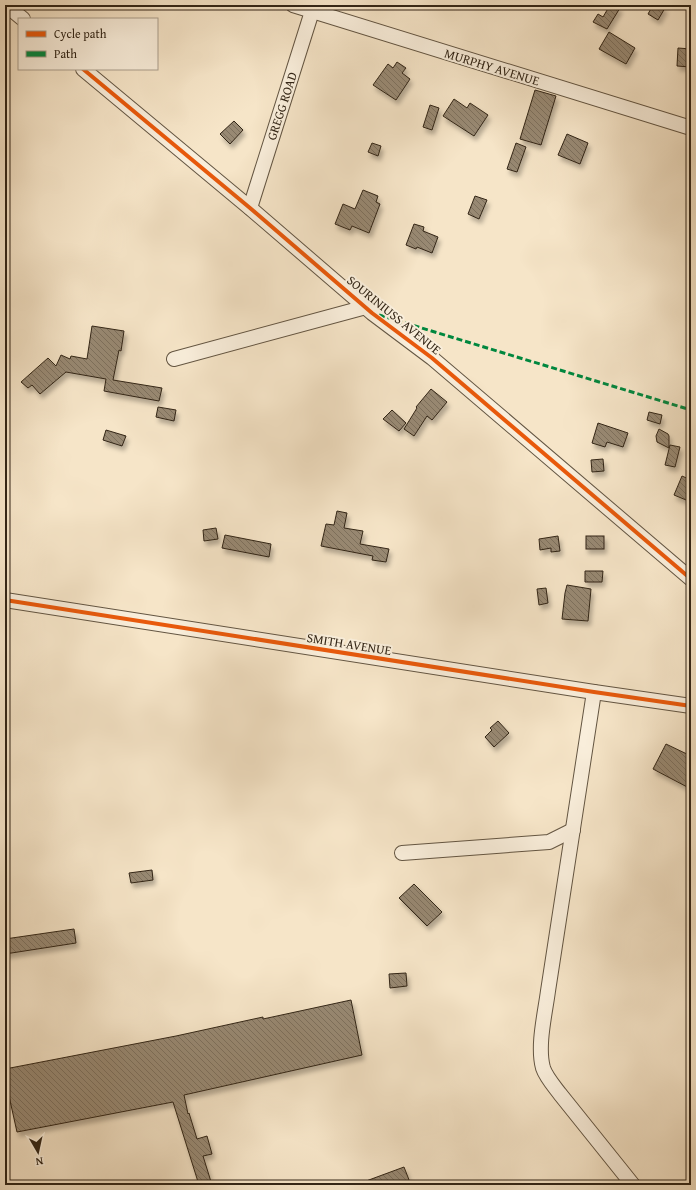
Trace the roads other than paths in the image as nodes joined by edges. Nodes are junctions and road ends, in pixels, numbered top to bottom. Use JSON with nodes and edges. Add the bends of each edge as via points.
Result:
{"nodes":[{"id":1,"x":6,"y":5,"type":"edge"},
{"id":2,"x":292,"y":5,"type":"edge"},
{"id":3,"x":313,"y":8,"type":"edge"},
{"id":4,"x":22,"y":18,"type":"edge"},
{"id":5,"x":84,"y":70,"type":"edge"},
{"id":6,"x":691,"y":128,"type":"edge"},
{"id":7,"x":250,"y":208,"type":"junction"},
{"id":8,"x":366,"y":307,"type":"junction"},
{"id":9,"x":174,"y":359,"type":"dead end"},
{"id":10,"x":691,"y":579,"type":"edge"},
{"id":11,"x":5,"y":600,"type":"edge"},
{"id":12,"x":594,"y":692,"type":"junction"},
{"id":13,"x":691,"y":706,"type":"edge"},
{"id":14,"x":573,"y":830,"type":"junction"},
{"id":15,"x":402,"y":853,"type":"dead end"},
{"id":16,"x":633,"y":1185,"type":"edge"}],
"edges":[{"from":1,"to":4,"type":"street"},
{"from":2,"to":3,"type":"street","name":"MURPHY AVENUE"},
{"from":3,"to":6,"type":"street","name":"MURPHY AVENUE"},
{"from":3,"to":7,"type":"street","name":"GREGG ROAD"},
{"from":5,"to":7,"type":"street","name":"SOURINIUSS AVENUE"},
{"from":7,"to":8,"type":"street","name":"SOURINIUSS AVENUE"},
{"from":8,"to":9,"type":"street"},
{"from":8,"to":10,"type":"street","name":"SOURINIUSS AVENUE","via":[[432,358]]},
{"from":11,"to":12,"type":"street","name":"SMITH AVENUE"},
{"from":12,"to":13,"type":"street","name":"SMITH AVENUE"},
{"from":12,"to":14,"type":"street"},
{"from":14,"to":15,"type":"street","via":[[549,842]]},
{"from":14,"to":16,"type":"street","via":[[541,1054],[544,1068],[560,1094]]}]}
